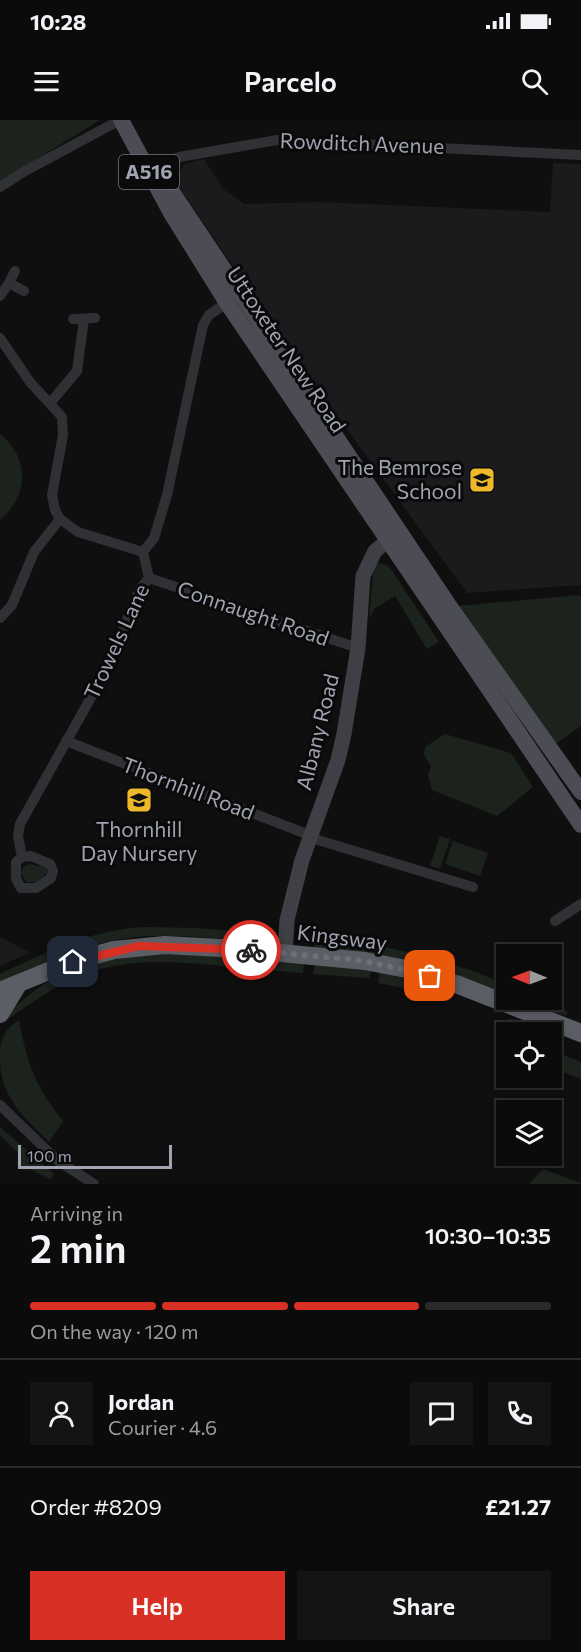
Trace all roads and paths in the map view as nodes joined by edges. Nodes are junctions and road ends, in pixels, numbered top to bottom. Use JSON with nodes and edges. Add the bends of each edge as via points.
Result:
{"nodes":[{"id":1,"x":122,"y":123,"type":"edge"},
{"id":2,"x":581,"y":155,"type":"edge"},
{"id":3,"x":152,"y":169,"type":"junction"},
{"id":4,"x":0,"y":187,"type":"edge"},
{"id":5,"x":15,"y":271,"type":"dead end"},
{"id":6,"x":9,"y":283,"type":"junction"},
{"id":7,"x":24,"y":291,"type":"dead end"},
{"id":8,"x":241,"y":293,"type":"junction"},
{"id":9,"x":0,"y":296,"type":"edge"},
{"id":10,"x":227,"y":303,"type":"junction"},
{"id":11,"x":84,"y":319,"type":"dead end"},
{"id":12,"x":0,"y":338,"type":"edge"},
{"id":13,"x":51,"y":402,"type":"junction"},
{"id":14,"x":60,"y":519,"type":"junction"},
{"id":15,"x":393,"y":536,"type":"junction"},
{"id":16,"x":143,"y":552,"type":"junction"},
{"id":17,"x":149,"y":578,"type":"junction"},
{"id":18,"x":0,"y":618,"type":"edge"},
{"id":19,"x":358,"y":648,"type":"junction"},
{"id":20,"x":66,"y":741,"type":"junction"},
{"id":21,"x":581,"y":792,"type":"edge"},
{"id":22,"x":581,"y":825,"type":"edge"},
{"id":23,"x":311,"y":835,"type":"junction"},
{"id":24,"x":22,"y":857,"type":"dead end"},
{"id":25,"x":472,"y":887,"type":"dead end"},
{"id":26,"x":581,"y":904,"type":"edge"},
{"id":27,"x":555,"y":921,"type":"dead end"},
{"id":28,"x":285,"y":953,"type":"junction"},
{"id":29,"x":8,"y":989,"type":"edge"},
{"id":30,"x":496,"y":1001,"type":"edge"},
{"id":31,"x":518,"y":1010,"type":"joint"},
{"id":32,"x":0,"y":1014,"type":"edge"},
{"id":33,"x":581,"y":1033,"type":"edge"},
{"id":34,"x":581,"y":1047,"type":"edge"},
{"id":35,"x":0,"y":1104,"type":"edge"},
{"id":36,"x":94,"y":1184,"type":"edge"}],
"edges":[{"from":1,"to":3,"type":"main road","name":"Uttoxeter New Road","number":"A516"},
{"from":1,"to":4,"type":"street"},
{"from":2,"to":3,"type":"street","name":"Rowditch Avenue","via":[[277,140],[179,157]]},
{"from":3,"to":8,"type":"main road","name":"Uttoxeter New Road","number":"A516"},
{"from":3,"to":10,"type":"main road","name":"Uttoxeter New Road","number":"A516","via":[[171,213]]},
{"from":5,"to":6,"type":"street"},
{"from":6,"to":7,"type":"street"},
{"from":6,"to":9,"type":"street"},
{"from":8,"to":10,"type":"street","name":"Trowels Lane"},
{"from":8,"to":15,"type":"main road","name":"Uttoxeter New Road","number":"A516"},
{"from":10,"to":15,"type":"main road","name":"Uttoxeter New Road","number":"A516"},
{"from":10,"to":16,"type":"street","name":"Trowels Lane","via":[[209,315],[203,325],[167,495],[154,538]]},
{"from":11,"to":13,"type":"street","via":[[79,365]]},
{"from":12,"to":13,"type":"street","via":[[30,382]]},
{"from":13,"to":14,"type":"street","via":[[64,426],[52,495]]},
{"from":14,"to":16,"type":"street","via":[[78,532]]},
{"from":14,"to":18,"type":"street","via":[[34,552],[12,605]]},
{"from":15,"to":19,"type":"street","name":"Albany Road","via":[[371,557],[363,576]]},
{"from":15,"to":21,"type":"main road","name":"Uttoxeter New Road","number":"A516"},
{"from":15,"to":22,"type":"main road","name":"Uttoxeter New Road","number":"A516"},
{"from":16,"to":17,"type":"street","name":"Trowels Lane"},
{"from":17,"to":19,"type":"street","name":"Connaught Road"},
{"from":17,"to":20,"type":"street","name":"Trowels Lane","via":[[140,589],[103,676]]},
{"from":19,"to":23,"type":"street","name":"Albany Road","via":[[338,760]]},
{"from":20,"to":23,"type":"street","name":"Thornhill Road"},
{"from":20,"to":24,"type":"street","name":"Trowels Lane","via":[[20,824]]},
{"from":23,"to":25,"type":"street","name":"Thornhill Road"},
{"from":23,"to":28,"type":"street","name":"Albany Road","via":[[286,932]]},
{"from":26,"to":27,"type":"street"},
{"from":28,"to":29,"type":"highway","name":"Kingsway","via":[[139,946],[73,962]]},
{"from":28,"to":30,"type":"highway","name":"Kingsway","via":[[406,969]]},
{"from":29,"to":32,"type":"highway","name":"Kingsway"},
{"from":31,"to":33,"type":"highway","name":"Kingsway"},
{"from":31,"to":34,"type":"highway","name":"Kingsway"},
{"from":35,"to":36,"type":"street","via":[[57,1160]]}]}
